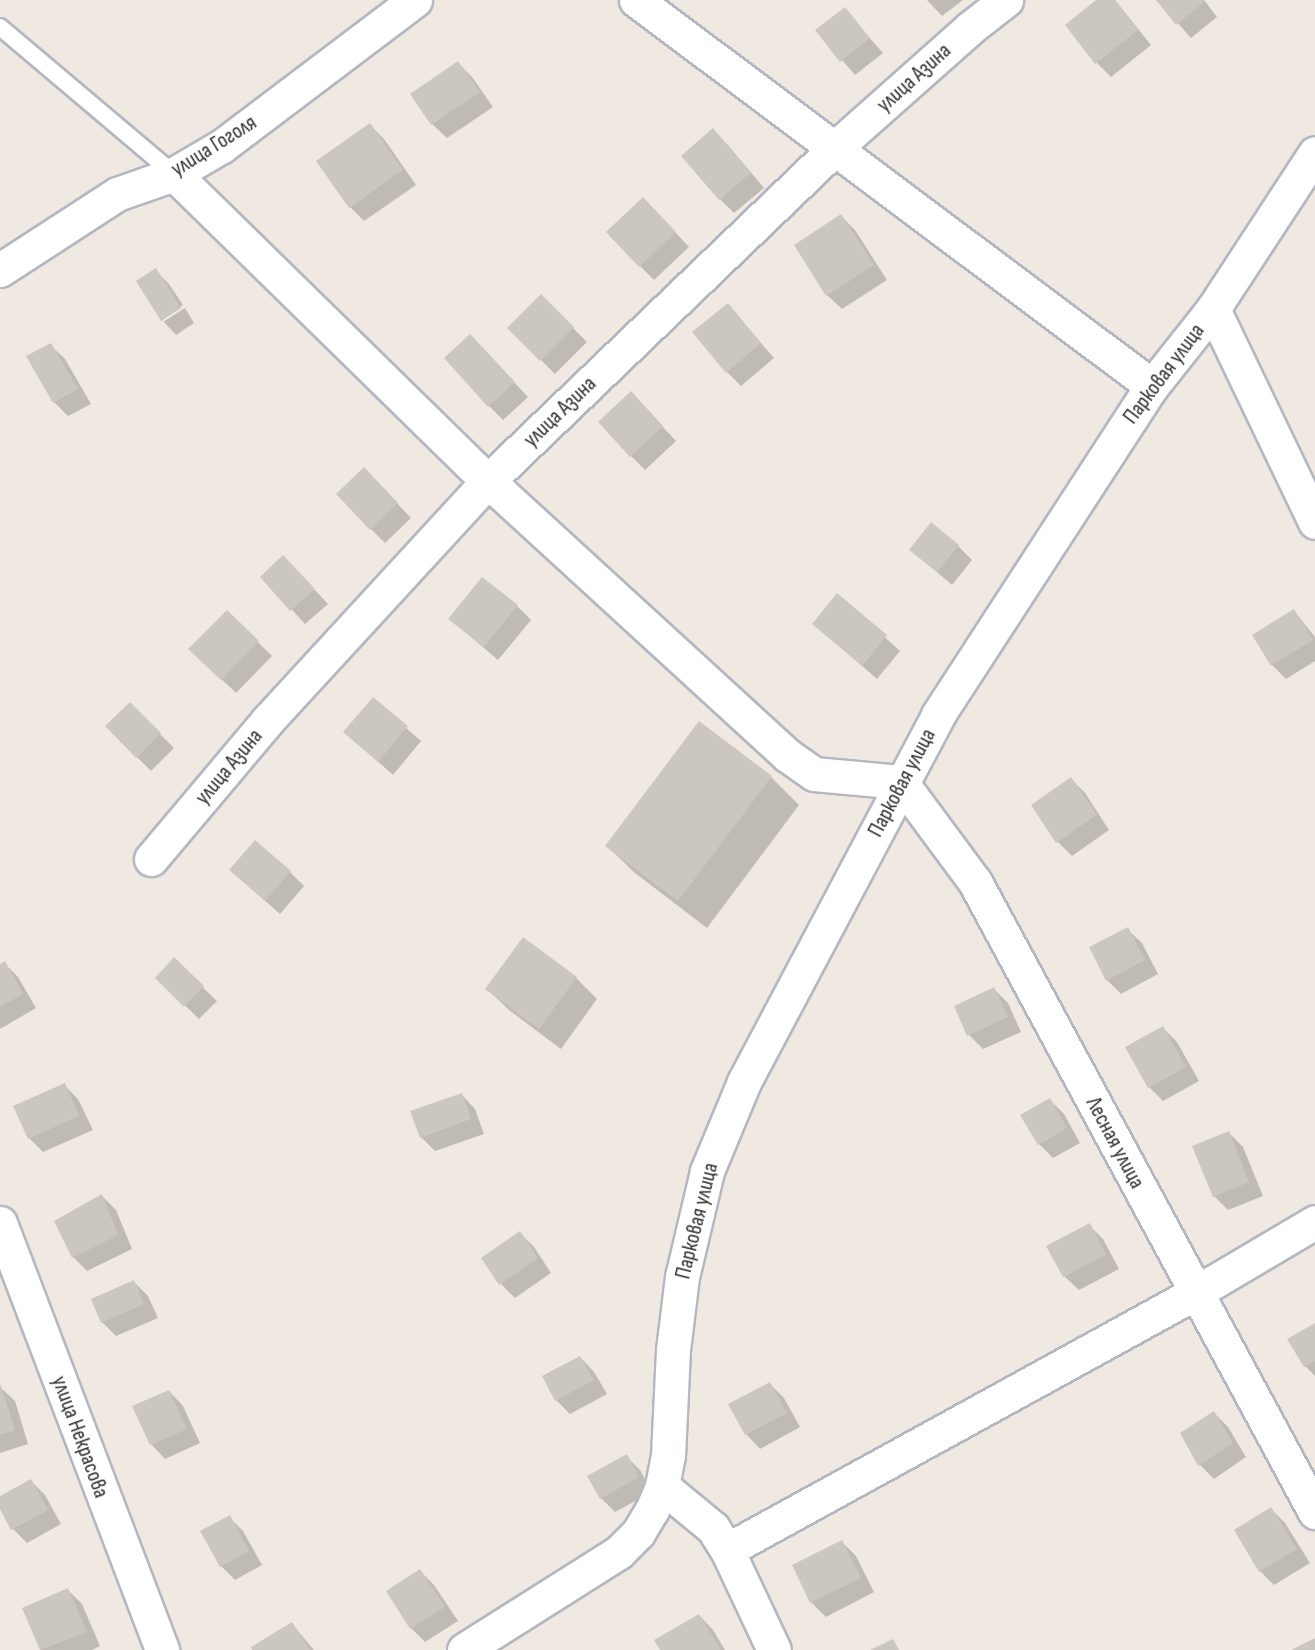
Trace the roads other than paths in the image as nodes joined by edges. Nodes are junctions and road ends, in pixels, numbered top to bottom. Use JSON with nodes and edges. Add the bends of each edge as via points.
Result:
{"nodes":[{"id":1,"x":415,"y":0,"type":"edge"},
{"id":2,"x":636,"y":0,"type":"edge"},
{"id":3,"x":1006,"y":0,"type":"edge"},
{"id":4,"x":0,"y":27,"type":"edge"},
{"id":5,"x":835,"y":148,"type":"junction"},
{"id":6,"x":1315,"y":153,"type":"edge"},
{"id":7,"x":174,"y":174,"type":"junction"},
{"id":8,"x":0,"y":270,"type":"edge"},
{"id":9,"x":1213,"y":309,"type":"junction"},
{"id":10,"x":1152,"y":386,"type":"junction"},
{"id":11,"x":488,"y":482,"type":"junction"},
{"id":12,"x":1315,"y":522,"type":"edge"},
{"id":13,"x":901,"y":782,"type":"junction"},
{"id":14,"x":151,"y":859,"type":"dead end"},
{"id":15,"x":1315,"y":1222,"type":"edge"},
{"id":16,"x":0,"y":1223,"type":"edge"},
{"id":17,"x":1195,"y":1293,"type":"junction"},
{"id":18,"x":662,"y":1486,"type":"junction"},
{"id":19,"x":1315,"y":1512,"type":"edge"},
{"id":20,"x":727,"y":1550,"type":"junction"},
{"id":21,"x":162,"y":1650,"type":"edge"},
{"id":22,"x":464,"y":1650,"type":"edge"},
{"id":23,"x":774,"y":1650,"type":"edge"}],
"edges":[{"from":1,"to":7,"type":"street","name":"улица Гоголя","via":[[222,146]]},
{"from":2,"to":5,"type":"street"},
{"from":3,"to":5,"type":"street","name":"улица Азина"},
{"from":4,"to":7,"type":"lane"},
{"from":5,"to":10,"type":"street"},
{"from":5,"to":11,"type":"street","name":"улица Азина"},
{"from":6,"to":9,"type":"street","name":"Парковая улица"},
{"from":7,"to":8,"type":"street","name":"улица Гоголя","via":[[117,194]]},
{"from":7,"to":11,"type":"street"},
{"from":9,"to":10,"type":"street","name":"Парковая улица"},
{"from":9,"to":12,"type":"street"},
{"from":10,"to":13,"type":"street","name":"Парковая улица","via":[[938,715]]},
{"from":11,"to":13,"type":"street","via":[[787,755],[814,774]]},
{"from":11,"to":14,"type":"street","name":"улица Азина","via":[[268,720]]},
{"from":13,"to":17,"type":"street","name":"Лесная улица","via":[[975,882]]},
{"from":13,"to":18,"type":"street","name":"Парковая улица","via":[[744,1082],[707,1171],[682,1277],[669,1456]]},
{"from":15,"to":17,"type":"street"},
{"from":16,"to":21,"type":"street","name":"улица Некрасова"},
{"from":17,"to":19,"type":"street","name":"Лесная улица"},
{"from":17,"to":20,"type":"street"},
{"from":18,"to":20,"type":"street","via":[[713,1528]]},
{"from":18,"to":22,"type":"street","name":"Парковая улица","via":[[638,1533],[619,1552]]},
{"from":20,"to":23,"type":"street"}]}
